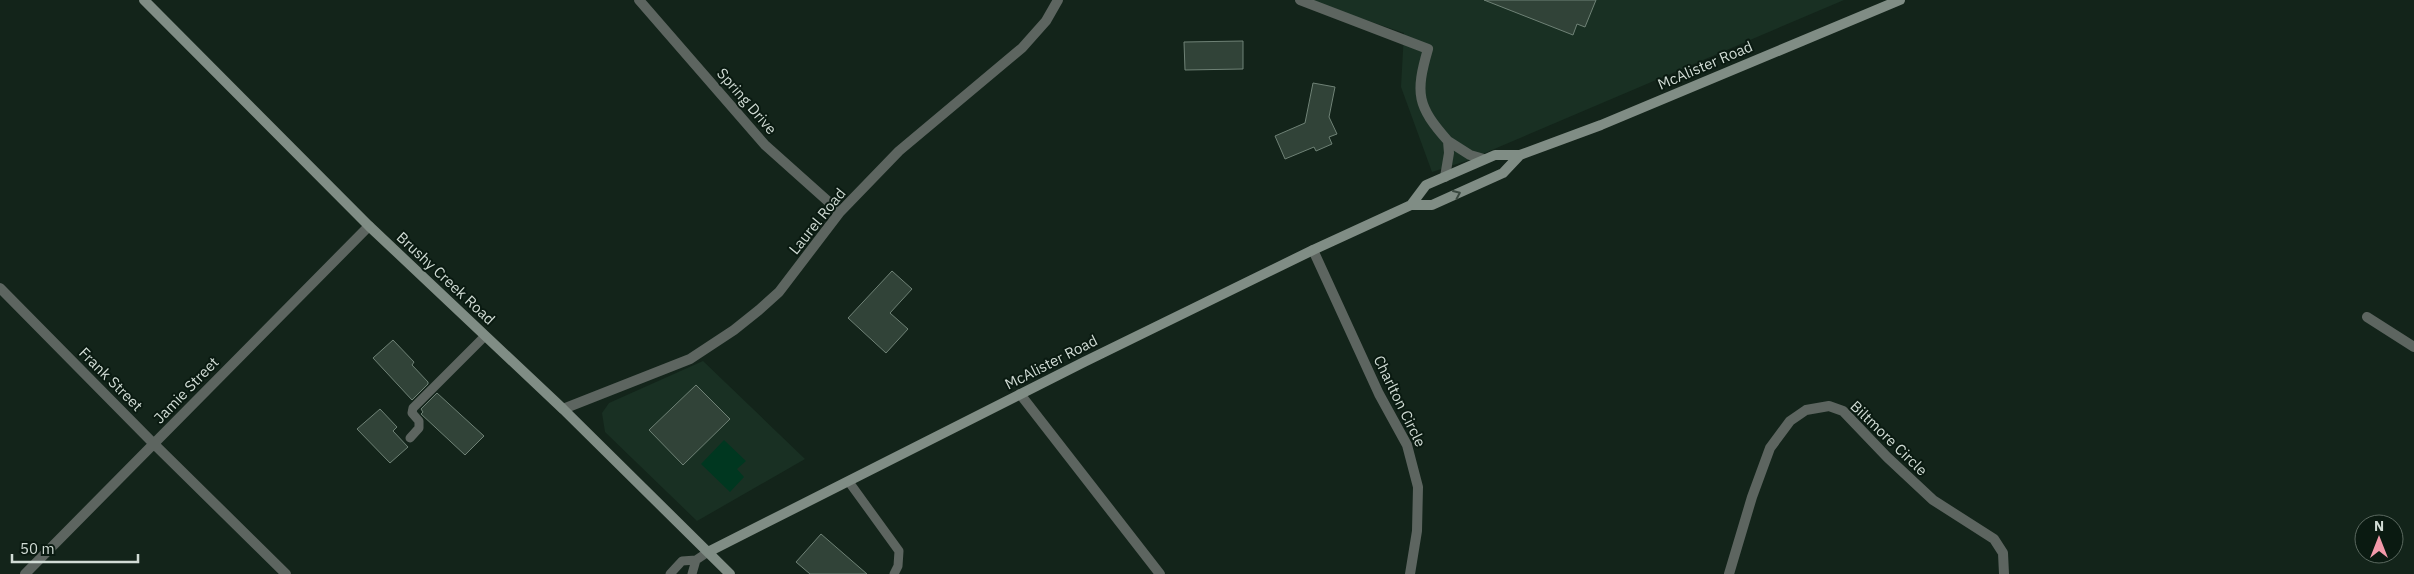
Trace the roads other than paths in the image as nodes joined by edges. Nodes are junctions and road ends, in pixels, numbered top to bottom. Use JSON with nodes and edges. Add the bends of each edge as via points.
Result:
{"nodes":[{"id":1,"x":144,"y":0,"type":"edge"},
{"id":2,"x":639,"y":0,"type":"edge"},
{"id":3,"x":1058,"y":0,"type":"edge"},
{"id":4,"x":1300,"y":0,"type":"edge"},
{"id":5,"x":1900,"y":0,"type":"edge"},
{"id":6,"x":1448,"y":141,"type":"junction"},
{"id":7,"x":1520,"y":155,"type":"junction"},
{"id":8,"x":1484,"y":159,"type":"junction"},
{"id":9,"x":1445,"y":177,"type":"junction"},
{"id":10,"x":1411,"y":205,"type":"junction"},
{"id":11,"x":840,"y":212,"type":"junction"},
{"id":12,"x":369,"y":226,"type":"junction"},
{"id":13,"x":1313,"y":250,"type":"junction"},
{"id":14,"x":0,"y":288,"type":"edge"},
{"id":15,"x":2367,"y":317,"type":"dead end"},
{"id":16,"x":485,"y":336,"type":"junction"},
{"id":17,"x":2414,"y":348,"type":"edge"},
{"id":18,"x":1020,"y":394,"type":"junction"},
{"id":19,"x":563,"y":409,"type":"junction"},
{"id":20,"x":410,"y":438,"type":"dead end"},
{"id":21,"x":154,"y":444,"type":"junction"},
{"id":22,"x":849,"y":482,"type":"junction"},
{"id":23,"x":708,"y":552,"type":"junction"},
{"id":24,"x":696,"y":560,"type":"junction"},
{"id":25,"x":25,"y":574,"type":"edge"},
{"id":26,"x":286,"y":574,"type":"edge"},
{"id":27,"x":670,"y":574,"type":"edge"},
{"id":28,"x":692,"y":574,"type":"edge"},
{"id":29,"x":730,"y":574,"type":"edge"},
{"id":30,"x":894,"y":574,"type":"edge"},
{"id":31,"x":1160,"y":574,"type":"edge"},
{"id":32,"x":1410,"y":574,"type":"edge"},
{"id":33,"x":1728,"y":574,"type":"edge"},
{"id":34,"x":2004,"y":574,"type":"edge"}],
"edges":[{"from":1,"to":12,"type":"street","name":"Brushy Creek Road"},
{"from":2,"to":11,"type":"street","name":"Spring Drive","via":[[765,145]]},
{"from":3,"to":11,"type":"street","name":"Laurel Road","via":[[1046,21],[1022,48],[900,151]]},
{"from":4,"to":6,"type":"street","via":[[1428,49],[1421,73],[1420,95],[1428,119]]},
{"from":5,"to":7,"type":"street","name":"McAlister Road","via":[[1601,125]]},
{"from":6,"to":8,"type":"street","via":[[1470,155]]},
{"from":6,"to":9,"type":"street"},
{"from":7,"to":8,"type":"street","name":"McAlister Road","via":[[1495,155]]},
{"from":10,"to":7,"type":"street","name":"McAlister Road","one_way":true,"via":[[1432,205],[1503,173]]},
{"from":8,"to":9,"type":"street","name":"McAlister Road"},
{"from":9,"to":10,"type":"street","name":"McAlister Road","via":[[1426,185]]},
{"from":10,"to":13,"type":"street","name":"McAlister Road"},
{"from":11,"to":19,"type":"street","name":"Laurel Road","via":[[779,292],[734,330],[690,359]]},
{"from":12,"to":16,"type":"street","name":"Brushy Creek Road"},
{"from":12,"to":21,"type":"street","name":"Jamie Street"},
{"from":13,"to":18,"type":"street","name":"McAlister Road"},
{"from":13,"to":32,"type":"street","name":"Charlton Circle","via":[[1371,377],[1407,445],[1418,487],[1417,531]]},
{"from":14,"to":21,"type":"street","name":"Frank Street"},
{"from":15,"to":17,"type":"street"},
{"from":16,"to":19,"type":"street","name":"Brushy Creek Road"},
{"from":16,"to":20,"type":"lane","via":[[413,408],[419,428]]},
{"from":18,"to":22,"type":"street","name":"McAlister Road"},
{"from":18,"to":31,"type":"street"},
{"from":19,"to":23,"type":"street","name":"Brushy Creek Road"},
{"from":21,"to":25,"type":"street","name":"Jamie Street"},
{"from":21,"to":26,"type":"street","name":"Frank Street"},
{"from":22,"to":23,"type":"street","name":"McAlister Road"},
{"from":22,"to":30,"type":"lane","via":[[900,551]]},
{"from":23,"to":24,"type":"lane"},
{"from":23,"to":29,"type":"street","name":"Brushy Creek Road"},
{"from":24,"to":27,"type":"lane","via":[[682,561]]},
{"from":24,"to":28,"type":"lane"},
{"from":33,"to":34,"type":"street","name":"Biltmore Circle","via":[[1770,448],[1790,421],[1806,410],[1829,406],[1842,411],[1933,500],[1994,539],[2003,553]]}]}
